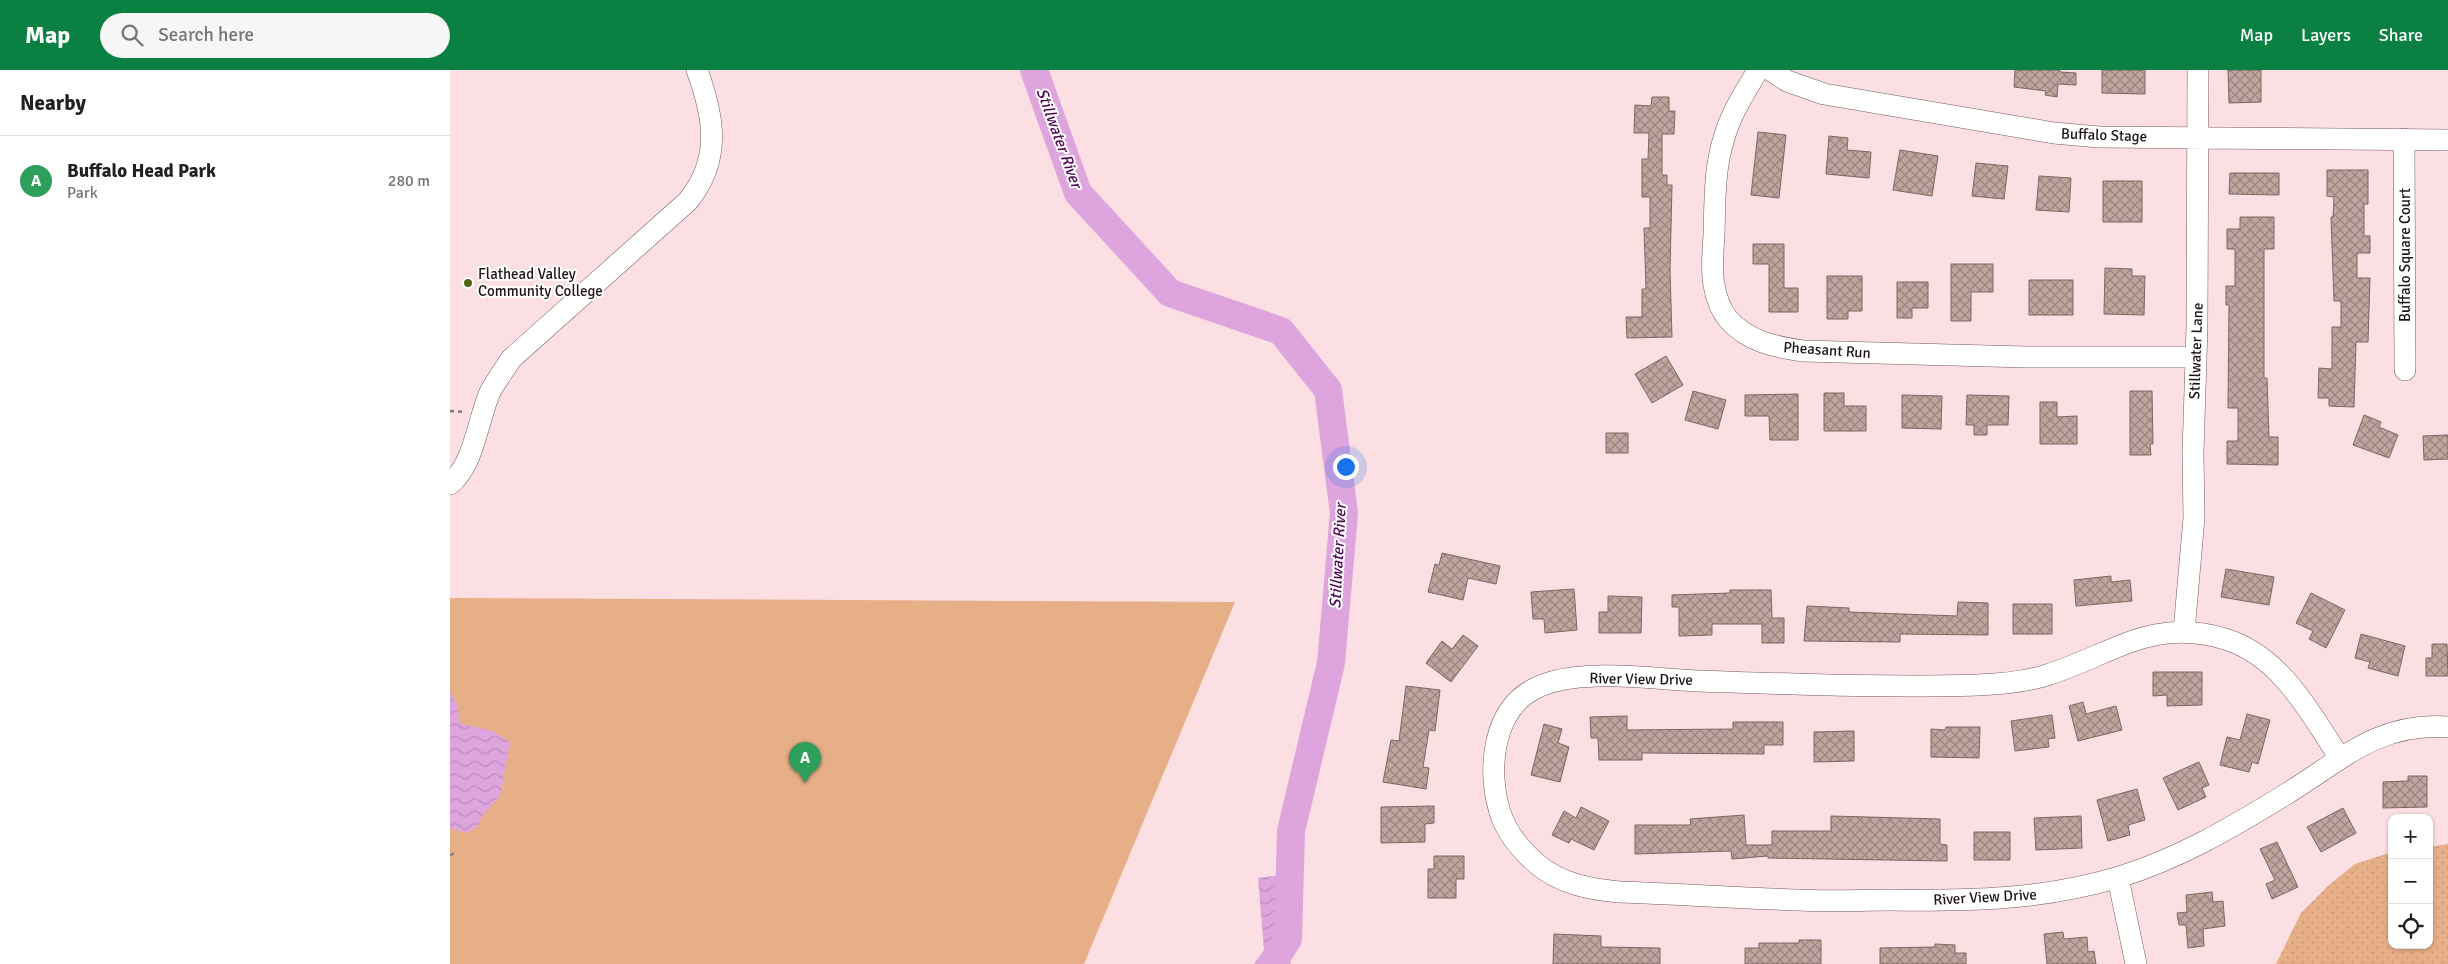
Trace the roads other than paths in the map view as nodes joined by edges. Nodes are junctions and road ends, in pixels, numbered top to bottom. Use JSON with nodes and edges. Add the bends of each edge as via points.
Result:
{"nodes":[{"id":1,"x":697,"y":70,"type":"edge"},
{"id":2,"x":1758,"y":70,"type":"edge"},
{"id":3,"x":1770,"y":70,"type":"edge"},
{"id":4,"x":2198,"y":70,"type":"edge"},
{"id":5,"x":2197,"y":138,"type":"junction"},
{"id":6,"x":2404,"y":139,"type":"junction"},
{"id":7,"x":2448,"y":140,"type":"edge"},
{"id":8,"x":2196,"y":357,"type":"junction"},
{"id":9,"x":2405,"y":370,"type":"dead end"},
{"id":10,"x":450,"y":484,"type":"edge"},
{"id":11,"x":2184,"y":631,"type":"junction"},
{"id":12,"x":2448,"y":727,"type":"edge"},
{"id":13,"x":2340,"y":758,"type":"junction"},
{"id":14,"x":2118,"y":878,"type":"junction"},
{"id":15,"x":2136,"y":964,"type":"edge"}],
"edges":[{"from":1,"to":10,"type":"street","via":[[713,124],[700,183],[688,201],[511,359],[490,393],[471,450]]},
{"from":2,"to":8,"type":"street","name":"Pheasant Run","via":[[1734,111],[1723,139],[1715,212],[1712,269],[1716,296],[1728,319],[1743,332],[1774,346],[1803,350],[2026,357]]},
{"from":3,"to":5,"type":"street","name":"Buffalo Stage","via":[[1788,81],[1824,94],[2054,133]]},
{"from":4,"to":5,"type":"street","name":"Stillwater Lane"},
{"from":5,"to":6,"type":"street","name":"Buffalo Stage"},
{"from":5,"to":8,"type":"street","name":"Stillwater Lane"},
{"from":6,"to":7,"type":"street","name":"Buffalo Stage"},
{"from":6,"to":9,"type":"street","name":"Buffalo Square Court"},
{"from":8,"to":11,"type":"street","name":"Stillwater Lane","via":[[2194,518]]},
{"from":11,"to":13,"type":"street","name":"River View Drive","via":[[2226,639],[2264,659],[2293,689]]},
{"from":11,"to":14,"type":"street","name":"River View Drive","via":[[2140,638],[2047,675],[2005,684],[1815,684],[1624,676],[1558,680],[1524,695],[1508,714],[1498,737],[1495,788],[1500,812],[1511,835],[1549,873],[1590,889],[1800,901],[1997,899],[2044,895]]},
{"from":12,"to":13,"type":"street","name":"River View Drive","via":[[2422,726],[2383,735]]},
{"from":13,"to":14,"type":"street","name":"River View Drive","via":[[2217,836],[2177,856]]},
{"from":14,"to":15,"type":"street"}]}
